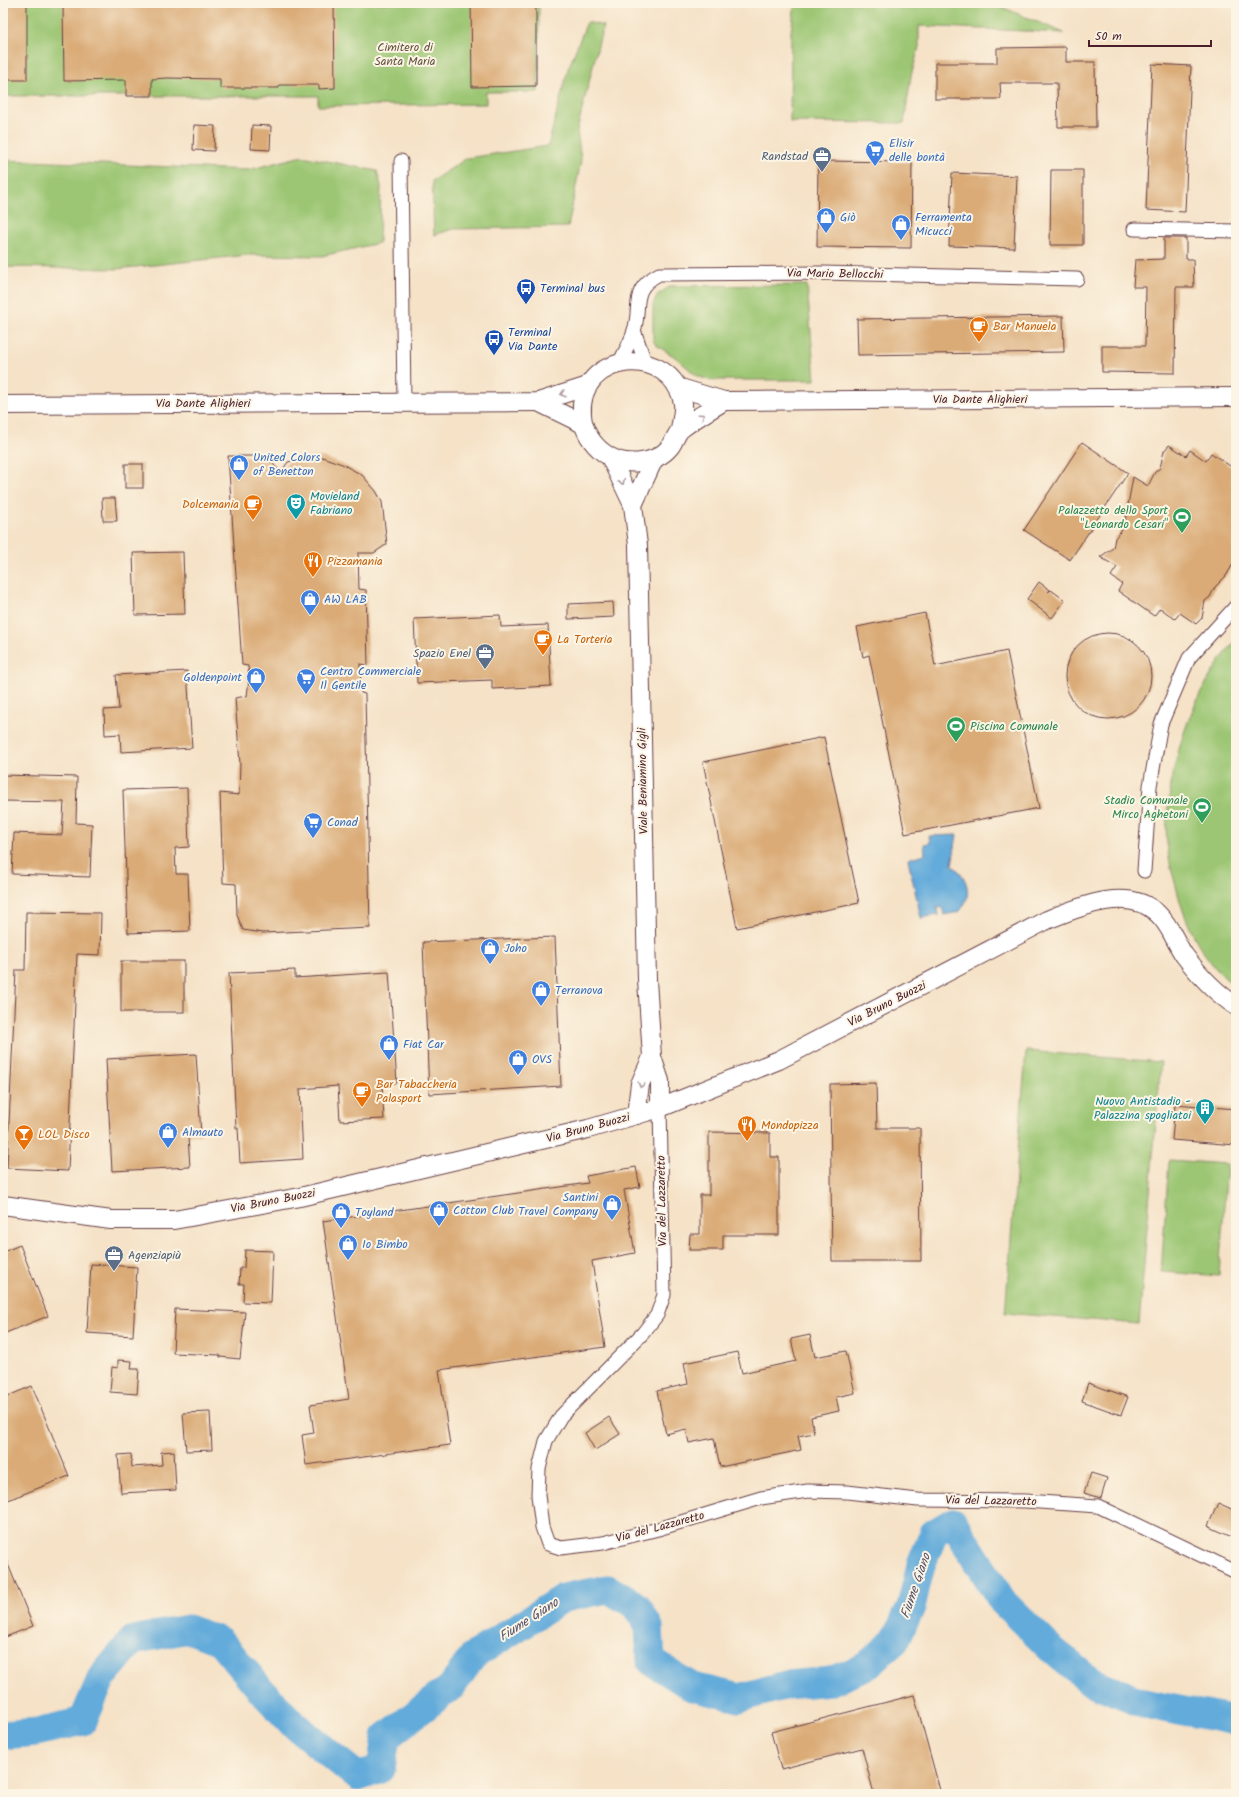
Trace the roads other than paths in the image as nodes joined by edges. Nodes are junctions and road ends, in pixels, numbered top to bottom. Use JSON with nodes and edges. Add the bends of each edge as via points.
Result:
{"nodes":[{"id":1,"x":401,"y":161,"type":"dead end"},
{"id":2,"x":1134,"y":229,"type":"dead end"},
{"id":3,"x":1236,"y":231,"type":"edge"},
{"id":4,"x":1077,"y":279,"type":"dead end"},
{"id":5,"x":634,"y":330,"type":"junction"},
{"id":6,"x":620,"y":362,"type":"junction"},
{"id":7,"x":645,"y":362,"type":"junction"},
{"id":8,"x":588,"y":386,"type":"junction"},
{"id":9,"x":677,"y":387,"type":"junction"},
{"id":10,"x":1236,"y":397,"type":"edge"},
{"id":11,"x":724,"y":401,"type":"junction"},
{"id":12,"x":404,"y":402,"type":"junction"},
{"id":13,"x":538,"y":402,"type":"junction"},
{"id":14,"x":3,"y":405,"type":"edge"},
{"id":15,"x":583,"y":424,"type":"junction"},
{"id":16,"x":680,"y":430,"type":"junction"},
{"id":17,"x":654,"y":458,"type":"junction"},
{"id":18,"x":611,"y":459,"type":"junction"},
{"id":19,"x":633,"y":505,"type":"junction"},
{"id":20,"x":1236,"y":606,"type":"edge"},
{"id":21,"x":1144,"y":870,"type":"dead end"},
{"id":22,"x":1236,"y":1006,"type":"edge"},
{"id":23,"x":652,"y":1057,"type":"junction"},
{"id":24,"x":660,"y":1108,"type":"junction"},
{"id":25,"x":636,"y":1115,"type":"junction"},
{"id":26,"x":3,"y":1205,"type":"edge"},
{"id":27,"x":1236,"y":1572,"type":"edge"}],
"edges":[{"from":1,"to":12,"type":"street"},
{"from":2,"to":3,"type":"street"},
{"from":4,"to":5,"type":"street","name":"Via Mario Bellocchi","via":[[659,274],[650,279],[642,289],[637,302]]},
{"from":5,"to":6,"type":"street","name":"Via Mario Bellocchi"},
{"from":5,"to":7,"type":"street","name":"Via Mario Bellocchi"},
{"from":6,"to":7,"type":"street","name":"Via Dante Alighieri"},
{"from":6,"to":8,"type":"street","name":"Via Dante Alighieri","via":[[600,372]]},
{"from":7,"to":9,"type":"street","name":"Via Dante Alighieri","via":[[666,373]]},
{"from":8,"to":13,"type":"street","name":"Via Dante Alighieri","one_way":true},
{"from":8,"to":15,"type":"street","name":"Via Dante Alighieri","via":[[581,406]]},
{"from":9,"to":11,"type":"street","name":"Via Dante Alighieri"},
{"from":9,"to":16,"type":"street","name":"Via Dante Alighieri","via":[[683,404]]},
{"from":10,"to":11,"type":"street","name":"Via Dante Alighieri"},
{"from":16,"to":11,"type":"street","name":"Via Dante Alighieri","one_way":true},
{"from":12,"to":13,"type":"street","name":"Via Dante Alighieri"},
{"from":12,"to":14,"type":"street","name":"Via Dante Alighieri"},
{"from":13,"to":15,"type":"street","name":"Via Dante Alighieri"},
{"from":15,"to":18,"type":"street","name":"Via Dante Alighieri","via":[[595,447]]},
{"from":16,"to":17,"type":"street","name":"Via Dante Alighieri","via":[[669,448]]},
{"from":17,"to":18,"type":"street","name":"Via Dante Alighieri","via":[[632,463]]},
{"from":17,"to":19,"type":"street"},
{"from":18,"to":19,"type":"street","name":"Viale Beniamino Gigli","one_way":true},
{"from":19,"to":23,"type":"street","name":"Viale Beniamino Gigli","via":[[638,545]]},
{"from":20,"to":21,"type":"street","via":[[1189,658],[1161,724],[1150,786]]},
{"from":22,"to":24,"type":"street","name":"Via Bruno Buozzi","via":[[1221,996],[1203,978],[1183,954],[1173,932],[1158,913],[1135,901],[1106,900],[1076,908],[1047,920],[779,1060]]},
{"from":23,"to":24,"type":"street","name":"Viale Beniamino Gigli","via":[[660,1081]]},
{"from":23,"to":25,"type":"street","name":"Viale Beniamino Gigli","one_way":true,"via":[[640,1084]]},
{"from":24,"to":25,"type":"street","name":"Via Bruno Buozzi"},
{"from":24,"to":27,"type":"street","name":"Via del Lazzaretto","via":[[664,1295],[657,1315],[643,1333],[561,1416],[546,1441],[539,1469],[538,1495],[542,1527],[548,1544],[561,1548],[603,1543],[761,1498],[808,1491],[846,1492],[918,1500],[1025,1501],[1098,1506]]},
{"from":25,"to":26,"type":"street","name":"Via Bruno Buozzi","via":[[588,1129],[300,1197],[174,1220],[112,1220]]}]}
